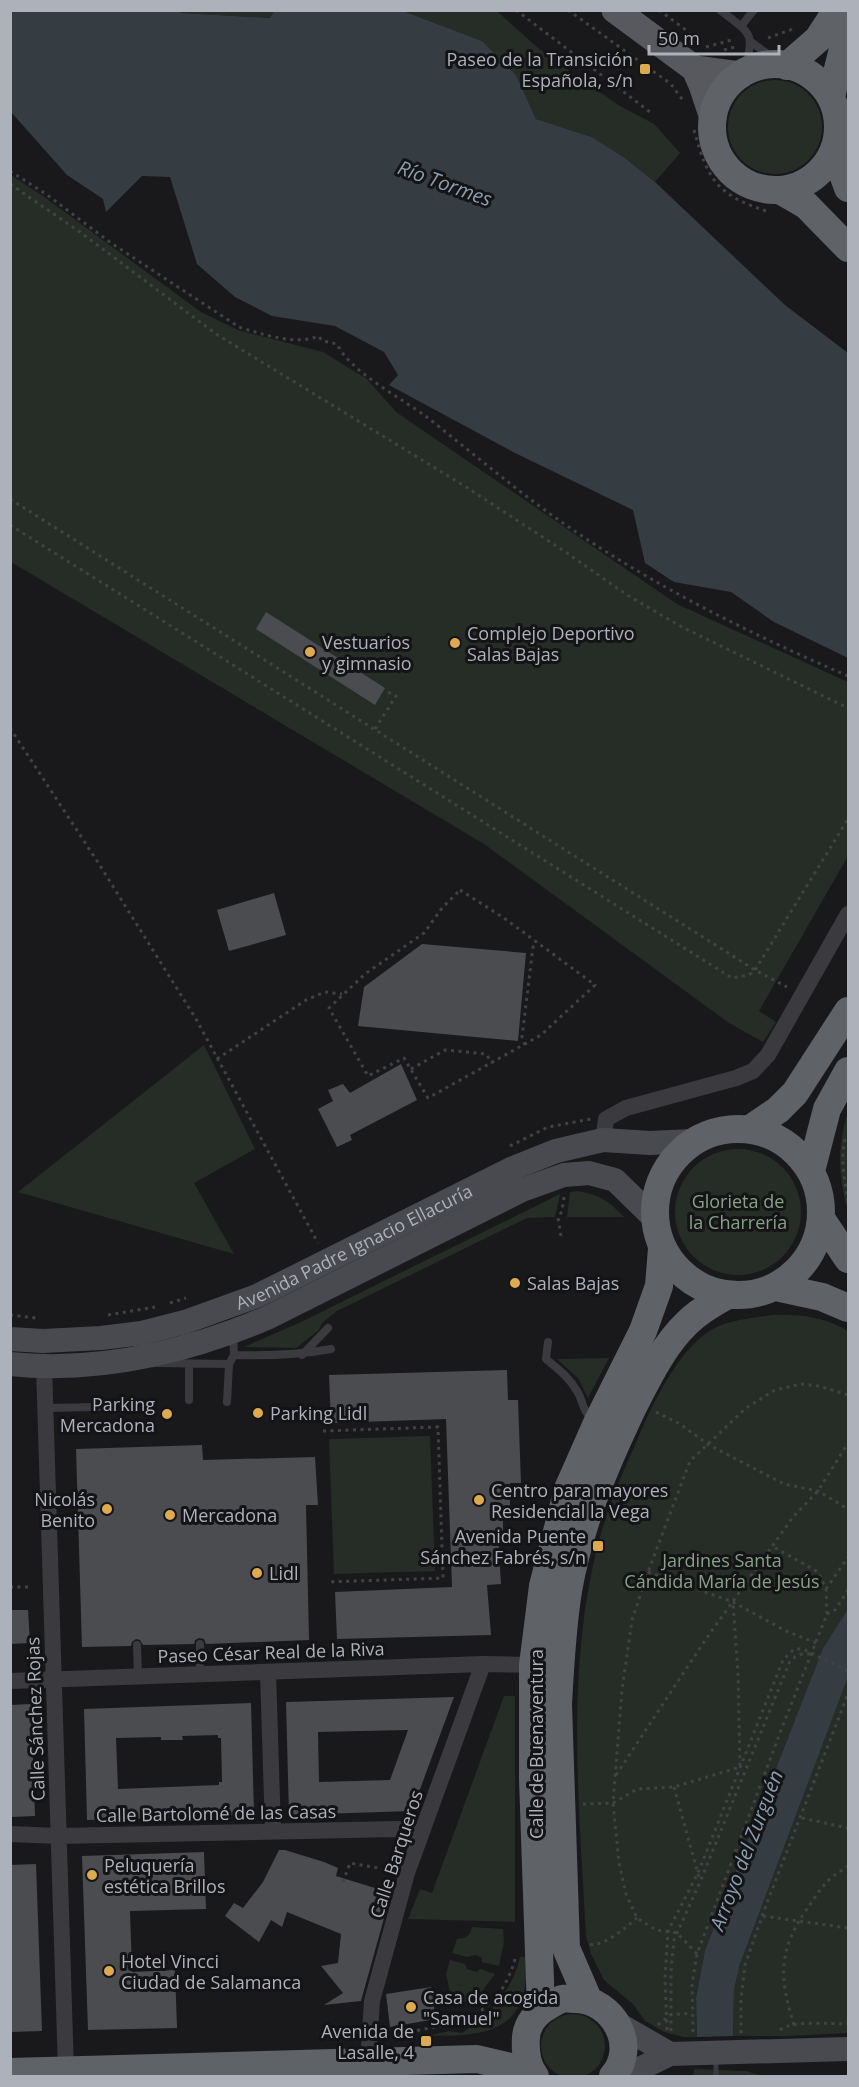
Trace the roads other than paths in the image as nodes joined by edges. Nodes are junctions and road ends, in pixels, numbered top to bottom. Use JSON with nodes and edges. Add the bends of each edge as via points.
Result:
{"nodes":[{"id":1,"x":615,"y":10,"type":"edge"},
{"id":2,"x":720,"y":10,"type":"edge"},
{"id":3,"x":754,"y":10,"type":"edge"},
{"id":4,"x":837,"y":10,"type":"edge"},
{"id":5,"x":741,"y":26,"type":"junction"},
{"id":6,"x":849,"y":29,"type":"edge"},
{"id":7,"x":751,"y":42,"type":"junction"},
{"id":8,"x":698,"y":58,"type":"junction"},
{"id":9,"x":785,"y":65,"type":"junction"},
{"id":10,"x":742,"y":74,"type":"junction"},
{"id":11,"x":831,"y":97,"type":"junction"},
{"id":12,"x":703,"y":121,"type":"junction"},
{"id":13,"x":834,"y":149,"type":"junction"},
{"id":14,"x":849,"y":188,"type":"edge"},
{"id":15,"x":776,"y":201,"type":"junction"},
{"id":16,"x":849,"y":248,"type":"edge"},
{"id":17,"x":849,"y":914,"type":"edge"},
{"id":18,"x":849,"y":1011,"type":"edge"},
{"id":19,"x":849,"y":1071,"type":"edge"},
{"id":20,"x":750,"y":1129,"type":"junction"},
{"id":21,"x":603,"y":1140,"type":"junction"},
{"id":22,"x":692,"y":1142,"type":"junction"},
{"id":23,"x":811,"y":1171,"type":"junction"},
{"id":24,"x":654,"y":1218,"type":"junction"},
{"id":25,"x":822,"y":1220,"type":"junction"},
{"id":26,"x":662,"y":1249,"type":"junction"},
{"id":27,"x":849,"y":1259,"type":"edge"},
{"id":28,"x":776,"y":1287,"type":"junction"},
{"id":29,"x":728,"y":1295,"type":"junction"},
{"id":30,"x":849,"y":1308,"type":"edge"},
{"id":31,"x":328,"y":1328,"type":"dead end"},
{"id":32,"x":10,"y":1339,"type":"edge"},
{"id":33,"x":548,"y":1342,"type":"dead end"},
{"id":34,"x":234,"y":1344,"type":"junction"},
{"id":35,"x":331,"y":1349,"type":"dead end"},
{"id":36,"x":302,"y":1355,"type":"junction"},
{"id":37,"x":117,"y":1362,"type":"junction"},
{"id":38,"x":10,"y":1364,"type":"edge"},
{"id":39,"x":189,"y":1365,"type":"junction"},
{"id":40,"x":229,"y":1365,"type":"junction"},
{"id":41,"x":44,"y":1366,"type":"junction"},
{"id":42,"x":189,"y":1400,"type":"dead end"},
{"id":43,"x":227,"y":1402,"type":"dead end"},
{"id":44,"x":98,"y":1407,"type":"dead end"},
{"id":45,"x":45,"y":1408,"type":"junction"},
{"id":46,"x":597,"y":1421,"type":"junction"},
{"id":47,"x":200,"y":1644,"type":"dead end"},
{"id":48,"x":137,"y":1645,"type":"dead end"},
{"id":49,"x":483,"y":1664,"type":"junction"},
{"id":50,"x":533,"y":1665,"type":"junction"},
{"id":51,"x":268,"y":1672,"type":"junction"},
{"id":52,"x":200,"y":1674,"type":"junction"},
{"id":53,"x":138,"y":1676,"type":"junction"},
{"id":54,"x":53,"y":1679,"type":"junction"},
{"id":55,"x":10,"y":1681,"type":"edge"},
{"id":56,"x":273,"y":1831,"type":"junction"},
{"id":57,"x":421,"y":1833,"type":"junction"},
{"id":58,"x":10,"y":1834,"type":"edge"},
{"id":59,"x":59,"y":1836,"type":"junction"},
{"id":60,"x":588,"y":1999,"type":"junction"},
{"id":61,"x":534,"y":2021,"type":"junction"},
{"id":62,"x":618,"y":2024,"type":"junction"},
{"id":63,"x":678,"y":2043,"type":"junction"},
{"id":64,"x":849,"y":2049,"type":"edge"},
{"id":65,"x":477,"y":2059,"type":"junction"},
{"id":66,"x":368,"y":2062,"type":"junction"},
{"id":67,"x":66,"y":2071,"type":"junction"},
{"id":68,"x":10,"y":2072,"type":"edge"},
{"id":69,"x":533,"y":2074,"type":"edge"},
{"id":70,"x":613,"y":2076,"type":"edge"},
{"id":71,"x":625,"y":2076,"type":"edge"}],
"edges":[{"from":1,"to":8,"type":"main road"},
{"from":2,"to":5,"type":"lane"},
{"from":3,"to":5,"type":"lane"},
{"from":4,"to":9,"type":"highway","via":[[818,39]]},
{"from":5,"to":7,"type":"lane"},
{"from":6,"to":11,"type":"highway"},
{"from":7,"to":9,"type":"lane"},
{"from":7,"to":10,"type":"lane"},
{"from":8,"to":10,"type":"main road"},
{"from":8,"to":12,"type":"main road"},
{"from":9,"to":10,"type":"highway","via":[[761,66]]},
{"from":9,"to":11,"type":"highway","via":[[812,76]]},
{"from":10,"to":12,"type":"highway","via":[[728,86]]},
{"from":11,"to":13,"type":"highway","via":[[838,123]]},
{"from":12,"to":15,"type":"highway","via":[[732,173],[763,189]]},
{"from":13,"to":14,"type":"highway"},
{"from":13,"to":15,"type":"highway","via":[[824,167]]},
{"from":15,"to":16,"type":"highway","via":[[806,205]]},
{"from":17,"to":21,"type":"street","via":[[768,1055],[753,1071],[626,1108],[606,1119]]},
{"from":18,"to":20,"type":"highway","via":[[795,1093]]},
{"from":19,"to":23,"type":"highway","via":[[827,1109]]},
{"from":20,"to":22,"type":"highway","via":[[730,1128]]},
{"from":20,"to":23,"type":"highway","via":[[775,1136],[796,1151]]},
{"from":21,"to":22,"type":"main road","name":"Avenida Padre Ignacio Ellacuría"},
{"from":21,"to":32,"type":"main road","name":"Avenida Padre Ignacio Ellacuría","via":[[556,1151],[511,1169],[257,1296],[219,1311],[142,1333],[82,1340]]},
{"from":22,"to":24,"type":"highway","via":[[670,1162],[657,1188]]},
{"from":23,"to":25,"type":"highway","via":[[822,1203]]},
{"from":24,"to":26,"type":"highway"},
{"from":24,"to":34,"type":"main road","name":"Avenida Padre Ignacio Ellacuría","via":[[615,1180],[589,1173],[564,1175],[522,1190],[267,1318]]},
{"from":25,"to":27,"type":"highway"},
{"from":25,"to":28,"type":"highway","via":[[807,1259],[794,1275]]},
{"from":26,"to":29,"type":"highway","via":[[678,1271],[701,1287]]},
{"from":26,"to":46,"type":"highway","name":"Calle de Buenaventura","via":[[659,1286],[643,1331]]},
{"from":28,"to":29,"type":"highway","via":[[753,1294]]},
{"from":28,"to":30,"type":"highway","via":[[822,1297]]},
{"from":29,"to":60,"type":"highway","name":"Calle de Buenaventura","via":[[687,1322],[642,1389],[593,1497],[568,1591],[558,1740],[566,1948]]},
{"from":31,"to":36,"type":"lane"},
{"from":33,"to":46,"type":"lane","via":[[546,1359],[565,1374],[590,1418]]},
{"from":34,"to":36,"type":"lane","via":[[273,1356]]},
{"from":34,"to":37,"type":"main road","name":"Avenida Padre Ignacio Ellacuría","via":[[180,1348]]},
{"from":34,"to":40,"type":"lane"},
{"from":35,"to":36,"type":"lane"},
{"from":37,"to":39,"type":"lane","name":"Avenida Padre Ignacio Ellacuría"},
{"from":37,"to":41,"type":"main road","name":"Avenida Padre Ignacio Ellacuría"},
{"from":38,"to":41,"type":"main road","name":"Avenida Padre Ignacio Ellacuría"},
{"from":39,"to":40,"type":"lane","name":"Avenida Padre Ignacio Ellacuría"},
{"from":39,"to":42,"type":"lane"},
{"from":40,"to":43,"type":"lane"},
{"from":41,"to":45,"type":"street","name":"Calle Sánchez Rojas"},
{"from":44,"to":45,"type":"lane"},
{"from":45,"to":54,"type":"street","name":"Calle Sánchez Rojas"},
{"from":46,"to":50,"type":"highway","name":"Calle de Buenaventura","via":[[568,1489],[556,1532],[543,1586]]},
{"from":47,"to":52,"type":"lane"},
{"from":48,"to":53,"type":"lane"},
{"from":49,"to":50,"type":"street","name":"Paseo César Real de la Riva"},
{"from":49,"to":51,"type":"street","name":"Paseo César Real de la Riva"},
{"from":49,"to":57,"type":"street","name":"Calle Barqueros"},
{"from":50,"to":61,"type":"highway","name":"Calle de Buenaventura"},
{"from":51,"to":52,"type":"street","name":"Paseo César Real de la Riva"},
{"from":51,"to":56,"type":"street"},
{"from":52,"to":53,"type":"street","name":"Paseo César Real de la Riva"},
{"from":53,"to":54,"type":"street","name":"Paseo César Real de la Riva"},
{"from":54,"to":55,"type":"street","name":"Paseo César Real de la Riva"},
{"from":54,"to":59,"type":"street","name":"Calle Sánchez Rojas"},
{"from":56,"to":57,"type":"street","name":"Calle Bartolomé de las Casas","via":[[398,1829]]},
{"from":56,"to":59,"type":"street","name":"Calle Bartolomé de las Casas"},
{"from":57,"to":66,"type":"street","name":"Calle Barqueros","via":[[372,2001]]},
{"from":58,"to":59,"type":"street","name":"Calle Bartolomé de las Casas"},
{"from":59,"to":67,"type":"street","name":"Calle Sánchez Rojas"},
{"from":60,"to":61,"type":"highway","via":[[563,1999]]},
{"from":60,"to":62,"type":"highway","via":[[605,2009]]},
{"from":61,"to":65,"type":"highway"},
{"from":61,"to":69,"type":"highway","name":"Calle de Buenaventura","via":[[525,2052]]},
{"from":62,"to":63,"type":"main road"},
{"from":62,"to":70,"type":"highway","via":[[623,2040],[622,2057]]},
{"from":63,"to":64,"type":"main road"},
{"from":63,"to":71,"type":"main road"},
{"from":65,"to":66,"type":"highway"},
{"from":65,"to":69,"type":"highway"},
{"from":66,"to":67,"type":"highway"},
{"from":67,"to":68,"type":"highway"}]}
